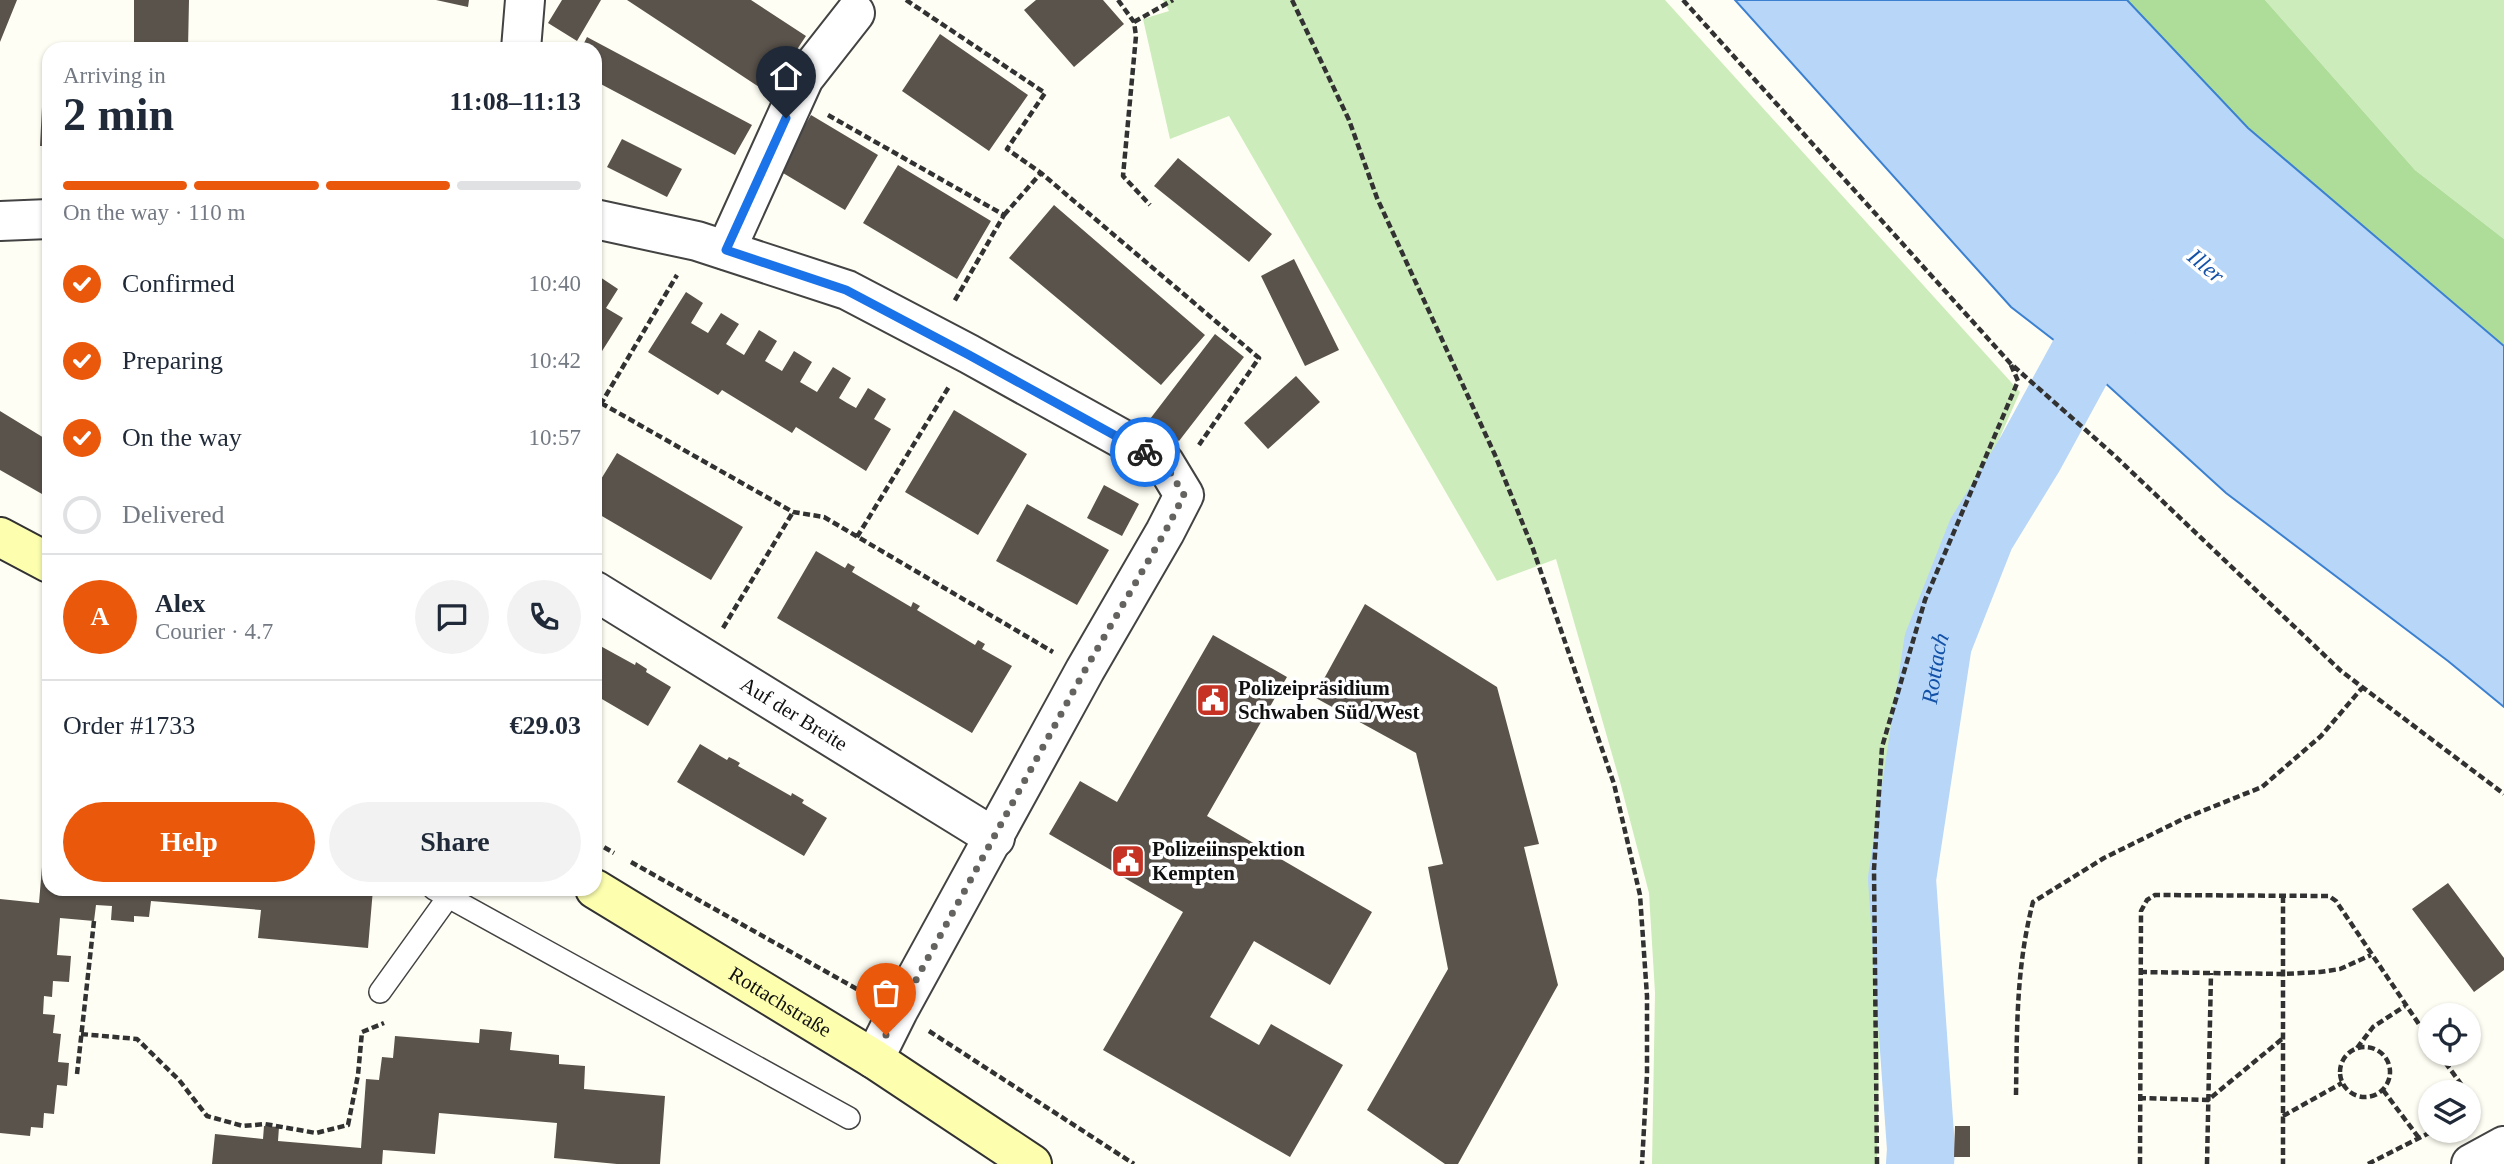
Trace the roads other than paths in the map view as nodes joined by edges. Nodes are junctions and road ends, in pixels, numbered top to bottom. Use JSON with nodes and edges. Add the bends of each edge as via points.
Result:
{"nodes":[{"id":1,"x":526,"y":0,"type":"edge"},
{"id":2,"x":855,"y":13,"type":"dead end"},
{"id":3,"x":523,"y":42,"type":"edge"},
{"id":4,"x":42,"y":219,"type":"edge"},
{"id":5,"x":0,"y":221,"type":"edge"},
{"id":6,"x":602,"y":221,"type":"edge"},
{"id":7,"x":711,"y":246,"type":"junction"},
{"id":8,"x":0,"y":537,"type":"edge"},
{"id":9,"x":42,"y":559,"type":"edge"},
{"id":10,"x":602,"y":595,"type":"edge"},
{"id":11,"x":995,"y":838,"type":"junction"},
{"id":12,"x":602,"y":893,"type":"edge"},
{"id":13,"x":443,"y":896,"type":"edge"},
{"id":14,"x":455,"y":896,"type":"edge"},
{"id":15,"x":380,"y":992,"type":"dead end"},
{"id":16,"x":874,"y":1059,"type":"junction"},
{"id":17,"x":849,"y":1118,"type":"dead end"},
{"id":18,"x":2504,"y":1146,"type":"edge"},
{"id":19,"x":1032,"y":1164,"type":"edge"},
{"id":20,"x":2471,"y":1164,"type":"edge"}],
"edges":[{"from":1,"to":3,"type":"street"},
{"from":2,"to":7,"type":"street","via":[[804,78]]},
{"from":4,"to":5,"type":"street"},
{"from":6,"to":7,"type":"street"},
{"from":7,"to":11,"type":"street","via":[[846,290],[934,336],[1164,462],[1184,495]]},
{"from":8,"to":9,"type":"main road"},
{"from":10,"to":11,"type":"street","name":"Auf der Breite"},
{"from":11,"to":16,"type":"street"},
{"from":12,"to":16,"type":"main road","name":"Rottachstraße"},
{"from":13,"to":15,"type":"lane"},
{"from":14,"to":17,"type":"lane"},
{"from":16,"to":19,"type":"main road","name":"Rottachstraße"},
{"from":18,"to":20,"type":"street"}]}
